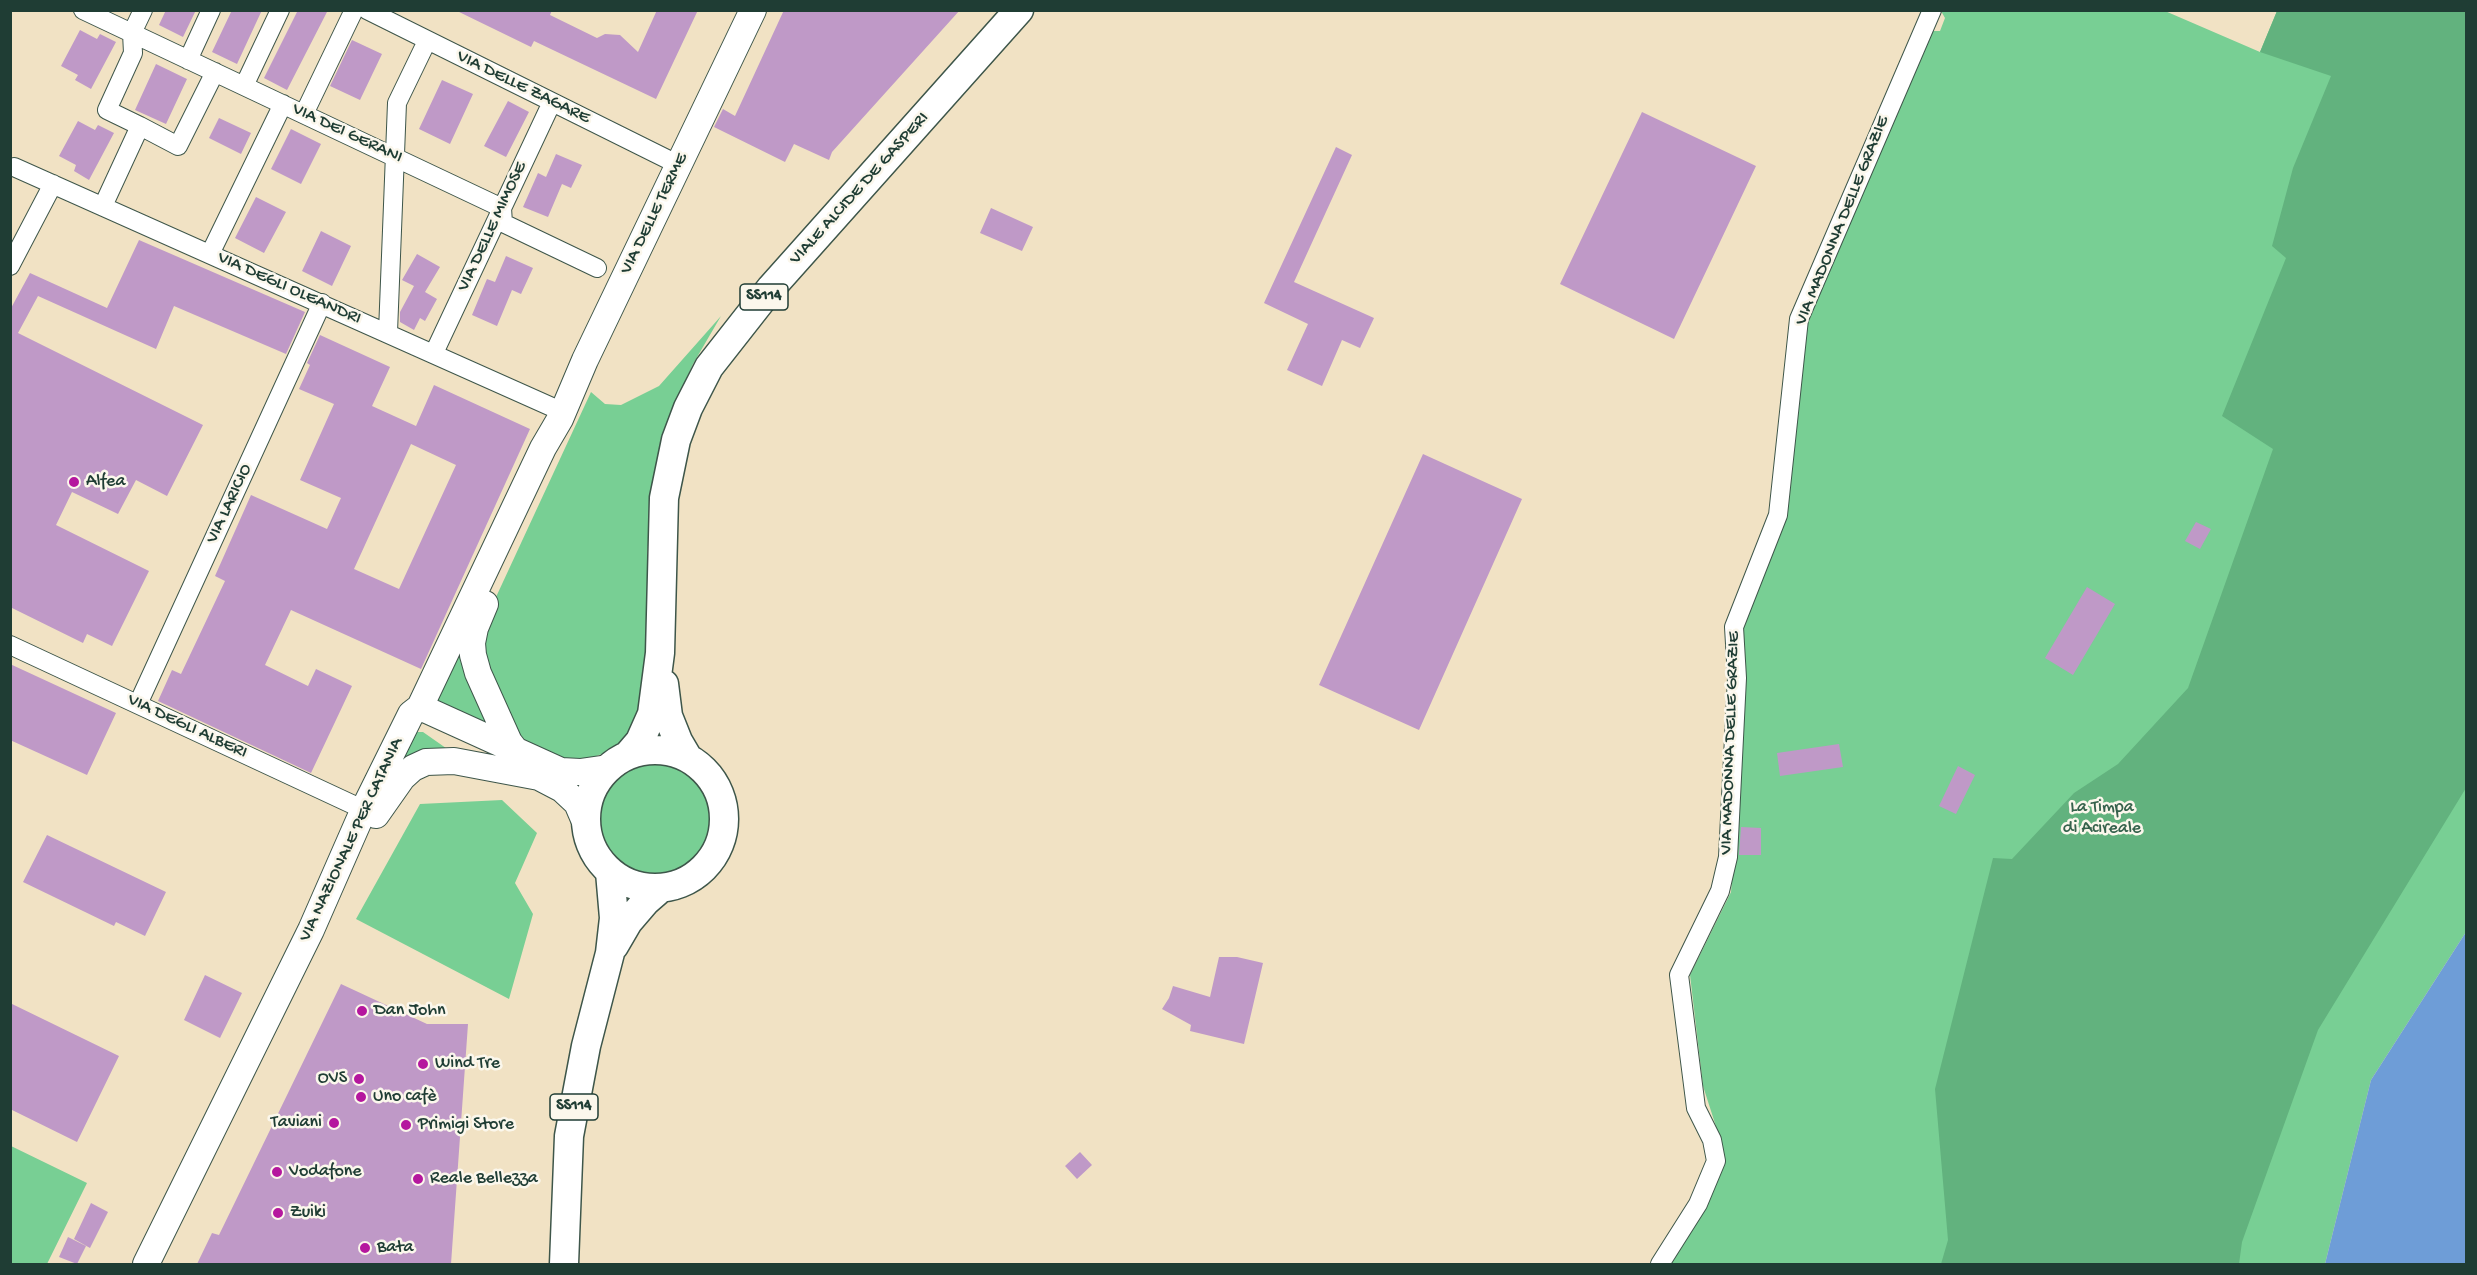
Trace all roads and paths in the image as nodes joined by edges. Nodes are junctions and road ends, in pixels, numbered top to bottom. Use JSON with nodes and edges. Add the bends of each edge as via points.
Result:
{"nodes":[{"id":1,"x":83,"y":10,"type":"edge"},
{"id":2,"x":143,"y":10,"type":"edge"},
{"id":3,"x":211,"y":10,"type":"edge"},
{"id":4,"x":280,"y":10,"type":"edge"},
{"id":5,"x":354,"y":10,"type":"edge"},
{"id":6,"x":367,"y":10,"type":"edge"},
{"id":7,"x":753,"y":10,"type":"edge"},
{"id":8,"x":1019,"y":10,"type":"edge"},
{"id":9,"x":1932,"y":10,"type":"edge"},
{"id":10,"x":132,"y":33,"type":"junction"},
{"id":11,"x":428,"y":40,"type":"junction"},
{"id":12,"x":188,"y":60,"type":"junction"},
{"id":13,"x":215,"y":72,"type":"junction"},
{"id":14,"x":244,"y":86,"type":"junction"},
{"id":15,"x":552,"y":102,"type":"junction"},
{"id":16,"x":283,"y":104,"type":"junction"},
{"id":17,"x":304,"y":114,"type":"junction"},
{"id":18,"x":140,"y":126,"type":"junction"},
{"id":19,"x":394,"y":156,"type":"junction"},
{"id":20,"x":679,"y":165,"type":"junction"},
{"id":21,"x":14,"y":167,"type":"dead end"},
{"id":22,"x":53,"y":184,"type":"junction"},
{"id":23,"x":103,"y":206,"type":"junction"},
{"id":24,"x":502,"y":208,"type":"junction"},
{"id":25,"x":210,"y":254,"type":"junction"},
{"id":26,"x":10,"y":266,"type":"edge"},
{"id":27,"x":597,"y":268,"type":"dead end"},
{"id":28,"x":322,"y":303,"type":"junction"},
{"id":29,"x":388,"y":332,"type":"junction"},
{"id":30,"x":434,"y":352,"type":"junction"},
{"id":31,"x":562,"y":415,"type":"junction"},
{"id":32,"x":10,"y":645,"type":"edge"},
{"id":33,"x":660,"y":653,"type":"junction"},
{"id":34,"x":138,"y":704,"type":"junction"},
{"id":35,"x":420,"y":707,"type":"junction"},
{"id":36,"x":516,"y":751,"type":"junction"},
{"id":37,"x":688,"y":758,"type":"junction"},
{"id":38,"x":618,"y":761,"type":"junction"},
{"id":39,"x":493,"y":767,"type":"junction"},
{"id":40,"x":370,"y":812,"type":"junction"},
{"id":41,"x":586,"y":825,"type":"junction"},
{"id":42,"x":610,"y":872,"type":"junction"},
{"id":43,"x":661,"y":888,"type":"junction"},
{"id":44,"x":610,"y":953,"type":"junction"},
{"id":45,"x":146,"y":1264,"type":"edge"},
{"id":46,"x":564,"y":1264,"type":"edge"},
{"id":47,"x":1660,"y":1264,"type":"edge"}],
"edges":[{"from":1,"to":10,"type":"street","name":"VIA DEI GERANI"},
{"from":2,"to":10,"type":"street"},
{"from":3,"to":12,"type":"street"},
{"from":4,"to":14,"type":"street"},
{"from":5,"to":17,"type":"street"},
{"from":6,"to":11,"type":"street","name":"VIA DELLE ZAGARE"},
{"from":7,"to":20,"type":"main road","name":"VIA DELLE TERME"},
{"from":8,"to":33,"type":"main road","name":"VIALE ALCIDE DE GASPERI","number":"SS114","via":[[771,288],[709,367],[676,440],[664,498]]},
{"from":9,"to":47,"type":"street","name":"VIA MADONNA DELLE GRAZIE","via":[[1799,319],[1778,515],[1734,627],[1737,678],[1728,857],[1720,891],[1679,975],[1696,1108],[1712,1140],[1716,1161],[1698,1204]]},
{"from":10,"to":12,"type":"street","name":"VIA DEI GERANI"},
{"from":10,"to":18,"type":"street","via":[[133,53],[106,110]]},
{"from":11,"to":15,"type":"street","name":"VIA DELLE ZAGARE"},
{"from":11,"to":19,"type":"street","via":[[397,103]]},
{"from":12,"to":13,"type":"street","name":"VIA DEI GERANI"},
{"from":13,"to":14,"type":"street","name":"VIA DEI GERANI"},
{"from":13,"to":18,"type":"street","via":[[178,146]]},
{"from":14,"to":16,"type":"street","name":"VIA DEI GERANI"},
{"from":15,"to":20,"type":"street","name":"VIA DELLE ZAGARE"},
{"from":15,"to":24,"type":"street","name":"VIA DELLE MIMOSE"},
{"from":16,"to":17,"type":"street","name":"VIA DEI GERANI"},
{"from":16,"to":25,"type":"street"},
{"from":17,"to":19,"type":"street","name":"VIA DEI GERANI"},
{"from":18,"to":23,"type":"street"},
{"from":19,"to":24,"type":"street","name":"VIA DEI GERANI"},
{"from":19,"to":29,"type":"street"},
{"from":20,"to":31,"type":"main road","name":"VIA DELLE TERME"},
{"from":21,"to":22,"type":"street","name":"VIA DEGLI OLEANDRI"},
{"from":22,"to":23,"type":"street","name":"VIA DEGLI OLEANDRI"},
{"from":22,"to":26,"type":"street"},
{"from":23,"to":25,"type":"street","name":"VIA DEGLI OLEANDRI"},
{"from":24,"to":27,"type":"street","via":[[503,223]]},
{"from":24,"to":30,"type":"street","name":"VIA DELLE MIMOSE"},
{"from":25,"to":28,"type":"street","name":"VIA DEGLI OLEANDRI"},
{"from":28,"to":29,"type":"street","name":"VIA DEGLI OLEANDRI"},
{"from":28,"to":34,"type":"street","name":"VIA LARICIO"},
{"from":29,"to":30,"type":"street","name":"VIA DEGLI OLEANDRI"},
{"from":30,"to":31,"type":"street","name":"VIA DEGLI OLEANDRI"},
{"from":31,"to":35,"type":"main road","name":"VIA NAZIONALE PER CATANIA"},
{"from":31,"to":36,"type":"main road","via":[[551,459],[487,598],[472,643],[478,674]]},
{"from":32,"to":34,"type":"street","name":"VIA DEGLI ALBERI"},
{"from":33,"to":37,"type":"main road","via":[[668,716]]},
{"from":33,"to":38,"type":"main road","via":[[652,714],[640,741]]},
{"from":34,"to":40,"type":"street","name":"VIA DEGLI ALBERI"},
{"from":35,"to":36,"type":"main road"},
{"from":35,"to":39,"type":"main road","via":[[432,728]]},
{"from":35,"to":40,"type":"main road","name":"VIA NAZIONALE PER CATANIA","via":[[411,714]]},
{"from":36,"to":38,"type":"main road","via":[[561,771],[580,772]]},
{"from":37,"to":38,"type":"main road","via":[[669,751],[648,750]]},
{"from":37,"to":43,"type":"main road","via":[[716,786],[723,804],[723,833],[711,860],[698,874],[681,884]]},
{"from":38,"to":41,"type":"main road","via":[[595,784],[587,804]]},
{"from":39,"to":40,"type":"main road","via":[[454,761],[426,762],[413,768]]},
{"from":39,"to":41,"type":"main road","via":[[539,777],[562,789],[577,803]]},
{"from":40,"to":45,"type":"main road","name":"VIA NAZIONALE PER CATANIA"},
{"from":41,"to":42,"type":"main road","via":[[593,850]]},
{"from":42,"to":43,"type":"main road","via":[[626,882]]},
{"from":42,"to":44,"type":"main road","via":[[614,918]]},
{"from":43,"to":44,"type":"main road","via":[[628,922]]},
{"from":44,"to":46,"type":"main road","number":"SS114","via":[[586,1046],[569,1136]]}]}
